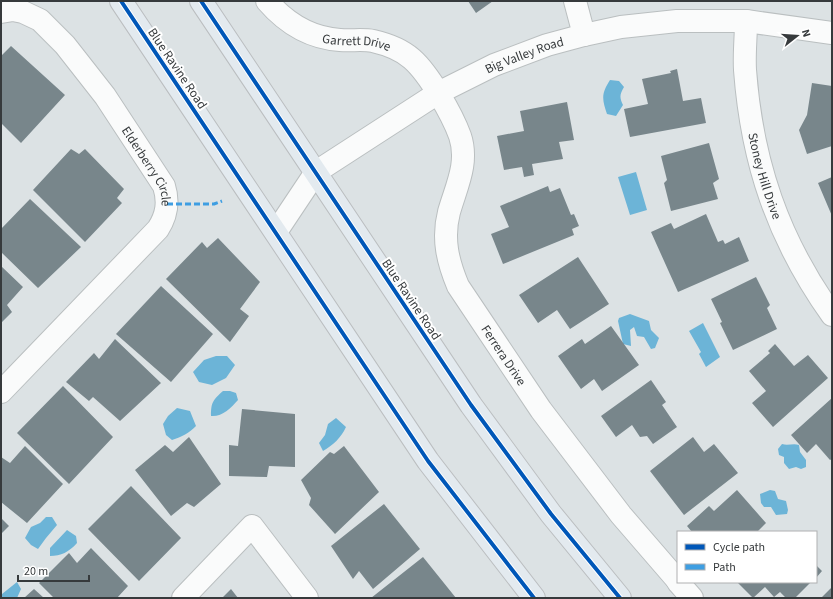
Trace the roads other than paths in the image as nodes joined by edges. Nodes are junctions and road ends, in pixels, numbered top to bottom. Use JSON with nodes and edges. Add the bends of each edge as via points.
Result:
{"nodes":[{"id":1,"x":121,"y":1,"type":"edge"},
{"id":2,"x":201,"y":1,"type":"edge"},
{"id":3,"x":267,"y":1,"type":"edge"},
{"id":4,"x":575,"y":1,"type":"edge"},
{"id":5,"x":1,"y":12,"type":"edge"},
{"id":6,"x":746,"y":21,"type":"junction"},
{"id":7,"x":832,"y":33,"type":"edge"},
{"id":8,"x":584,"y":35,"type":"junction"},
{"id":9,"x":438,"y":93,"type":"junction"},
{"id":10,"x":316,"y":172,"type":"junction"},
{"id":11,"x":276,"y":232,"type":"junction"},
{"id":12,"x":832,"y":315,"type":"edge"},
{"id":13,"x":1,"y":392,"type":"edge"},
{"id":14,"x":677,"y":581,"type":"edge"},
{"id":15,"x":679,"y":583,"type":"edge"},
{"id":16,"x":183,"y":598,"type":"edge"},
{"id":17,"x":307,"y":598,"type":"edge"},
{"id":18,"x":534,"y":598,"type":"edge"},
{"id":19,"x":620,"y":598,"type":"edge"},
{"id":20,"x":692,"y":598,"type":"edge"}],
"edges":[{"from":1,"to":11,"type":"main road","name":"Blue Ravine Road"},
{"from":2,"to":10,"type":"main road","name":"Blue Ravine Road"},
{"from":3,"to":9,"type":"street","name":"Garrett Drive","via":[[292,24],[318,36],[388,45],[411,58]]},
{"from":4,"to":8,"type":"street"},
{"from":5,"to":13,"type":"street","name":"Elderberry Circle","via":[[23,12],[40,20],[65,45],[105,96],[164,186],[167,195],[164,220],[158,229]]},
{"from":6,"to":7,"type":"street","name":"Big Valley Road"},
{"from":6,"to":8,"type":"street","name":"Big Valley Road","via":[[677,21],[621,27]]},
{"from":6,"to":12,"type":"street","name":"Stoney Hill Drive","via":[[745,68],[758,160],[772,205],[790,248]]},
{"from":8,"to":9,"type":"street","name":"Big Valley Road","via":[[547,45],[494,65]]},
{"from":9,"to":10,"type":"street","name":"Big Valley Road"},
{"from":9,"to":14,"type":"street","name":"Ferrera Drive","via":[[460,137],[463,154],[462,171],[449,213],[446,238],[450,266],[458,286],[541,410],[621,515]]},
{"from":10,"to":11,"type":"street","name":"Big Valley Road"},
{"from":10,"to":19,"type":"main road","name":"Blue Ravine Road","via":[[471,405],[551,514]]},
{"from":11,"to":18,"type":"main road","name":"Blue Ravine Road","via":[[428,461]]},
{"from":15,"to":20,"type":"street","name":"Ferrera Drive"},
{"from":16,"to":17,"type":"street","via":[[252,526]]}]}
